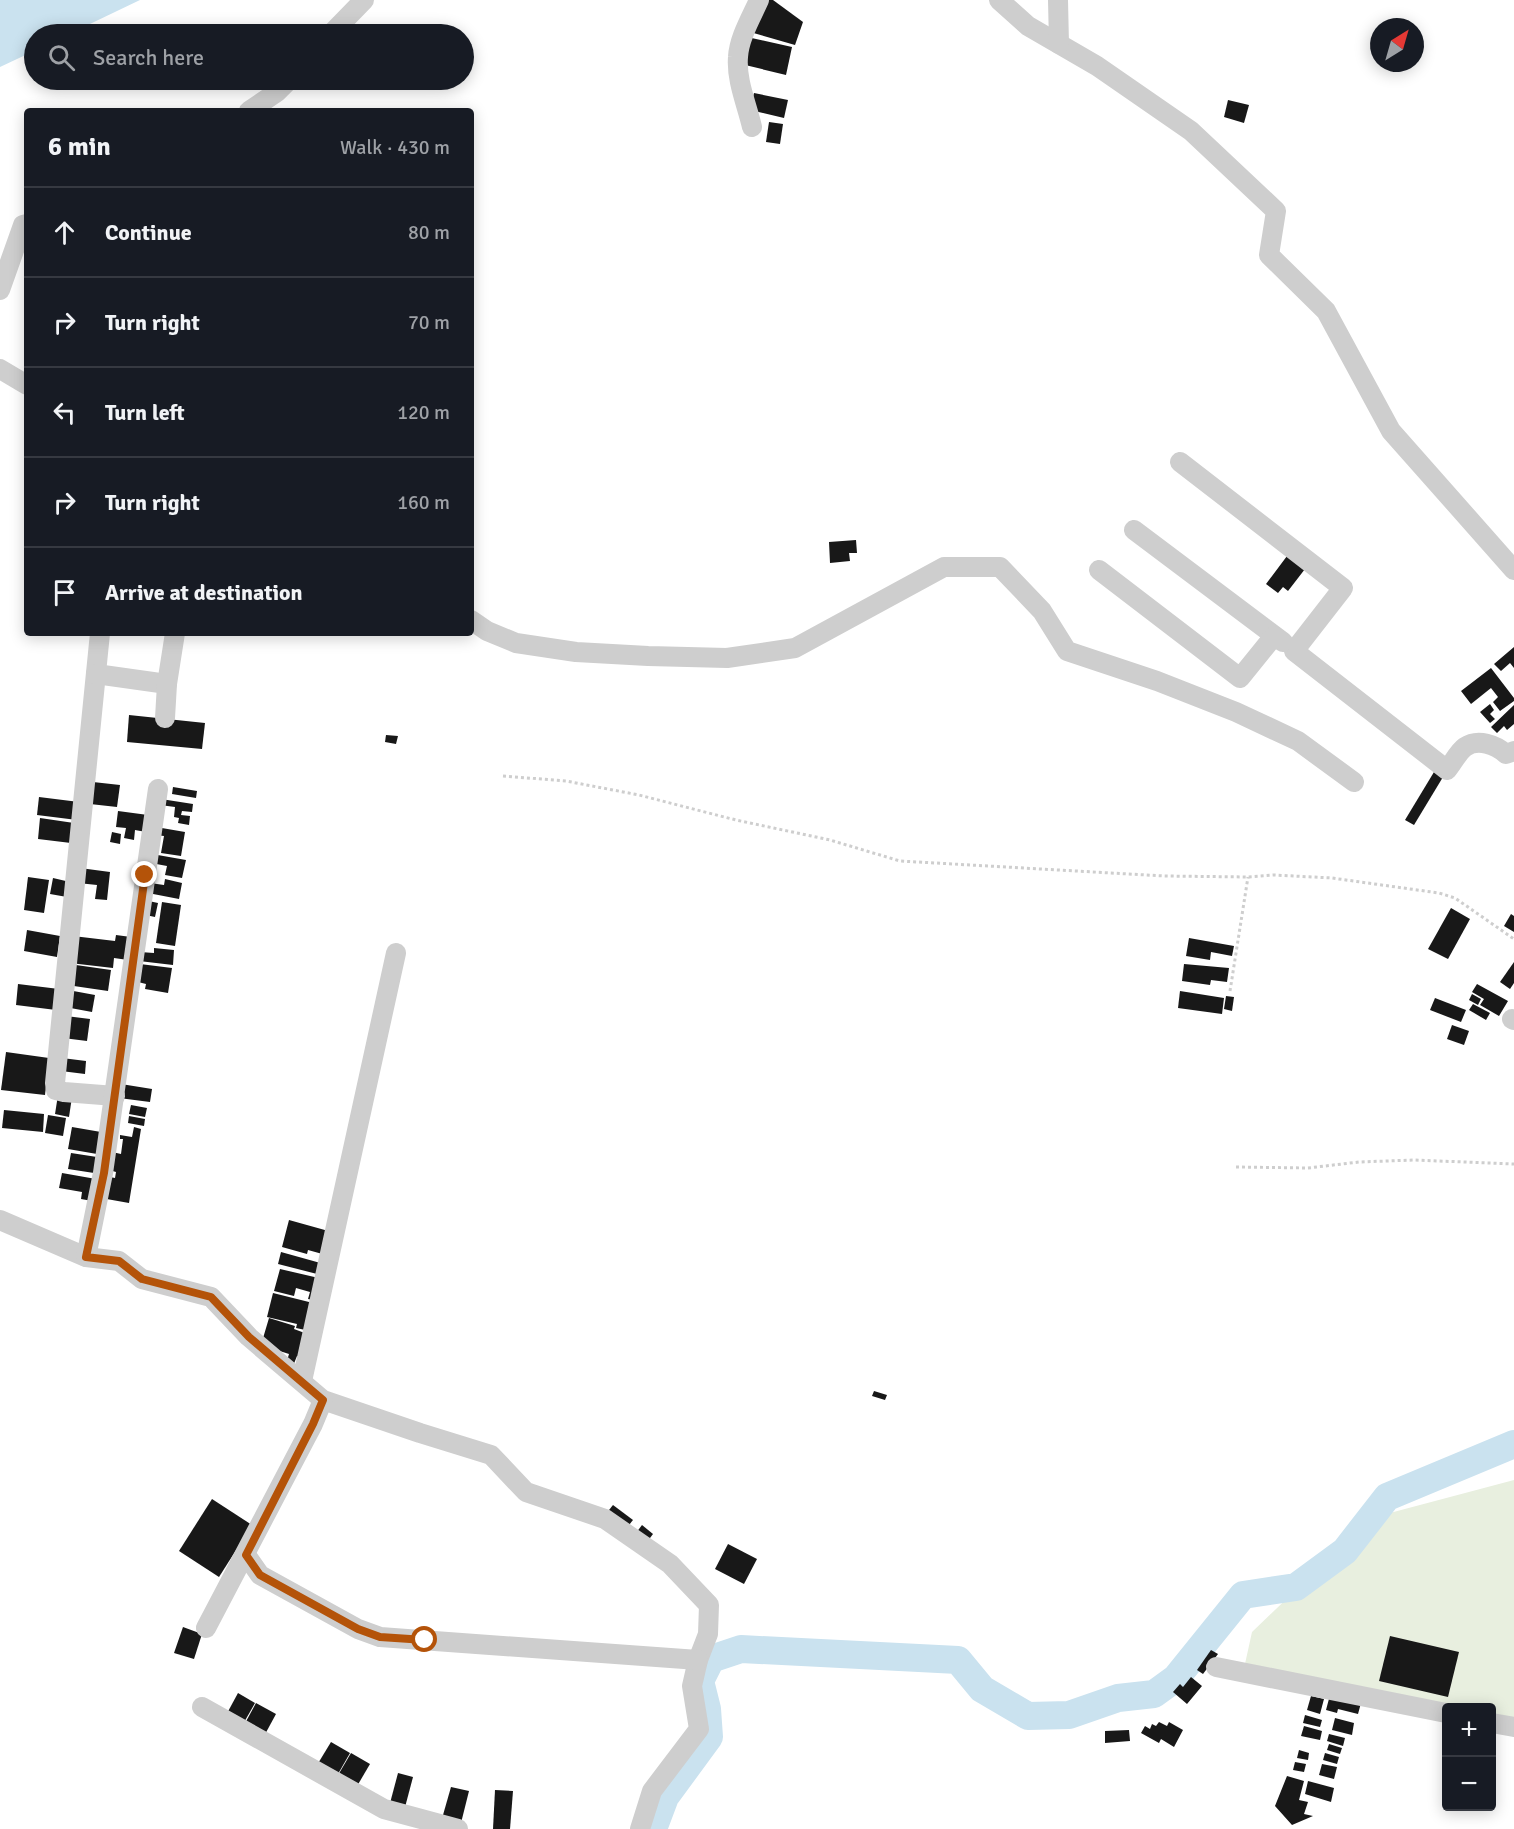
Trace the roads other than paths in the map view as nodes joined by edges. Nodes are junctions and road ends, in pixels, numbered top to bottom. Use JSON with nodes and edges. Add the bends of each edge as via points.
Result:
{"nodes":[{"id":1,"x":364,"y":0,"type":"edge"},
{"id":2,"x":759,"y":0,"type":"edge"},
{"id":3,"x":999,"y":0,"type":"edge"},
{"id":4,"x":1058,"y":0,"type":"edge"},
{"id":5,"x":341,"y":24,"type":"edge"},
{"id":6,"x":1059,"y":44,"type":"junction"},
{"id":7,"x":279,"y":90,"type":"edge"},
{"id":8,"x":253,"y":108,"type":"edge"},
{"id":9,"x":752,"y":126,"type":"dead end"},
{"id":10,"x":24,"y":225,"type":"edge"},
{"id":11,"x":0,"y":290,"type":"edge"},
{"id":12,"x":0,"y":369,"type":"edge"},
{"id":13,"x":24,"y":383,"type":"edge"},
{"id":14,"x":1180,"y":462,"type":"dead end"},
{"id":15,"x":1134,"y":530,"type":"dead end"},
{"id":16,"x":1099,"y":570,"type":"dead end"},
{"id":17,"x":1514,"y":570,"type":"edge"},
{"id":18,"x":474,"y":622,"type":"edge"},
{"id":19,"x":100,"y":636,"type":"edge"},
{"id":20,"x":175,"y":636,"type":"edge"},
{"id":21,"x":1274,"y":636,"type":"junction"},
{"id":22,"x":1294,"y":651,"type":"junction"},
{"id":23,"x":96,"y":674,"type":"junction"},
{"id":24,"x":167,"y":684,"type":"junction"},
{"id":25,"x":165,"y":717,"type":"dead end"},
{"id":26,"x":1514,"y":751,"type":"edge"},
{"id":27,"x":1354,"y":782,"type":"dead end"},
{"id":28,"x":158,"y":789,"type":"dead end"},
{"id":29,"x":396,"y":952,"type":"dead end"},
{"id":30,"x":115,"y":1096,"type":"junction"},
{"id":31,"x":0,"y":1220,"type":"edge"},
{"id":32,"x":86,"y":1257,"type":"junction"},
{"id":33,"x":302,"y":1381,"type":"junction"},
{"id":34,"x":323,"y":1400,"type":"junction"},
{"id":35,"x":246,"y":1555,"type":"junction"},
{"id":36,"x":206,"y":1628,"type":"dead end"},
{"id":37,"x":698,"y":1660,"type":"junction"},
{"id":38,"x":1216,"y":1667,"type":"dead end"},
{"id":39,"x":202,"y":1707,"type":"dead end"},
{"id":40,"x":1442,"y":1712,"type":"edge"},
{"id":41,"x":1496,"y":1724,"type":"edge"},
{"id":42,"x":1514,"y":1727,"type":"edge"},
{"id":43,"x":458,"y":1829,"type":"edge"},
{"id":44,"x":640,"y":1829,"type":"edge"}],
"edges":[{"from":1,"to":5,"type":"street"},
{"from":2,"to":9,"type":"street","via":[[738,58]]},
{"from":3,"to":6,"type":"street","via":[[1028,26]]},
{"from":4,"to":6,"type":"street"},
{"from":6,"to":17,"type":"street","via":[[1191,131],[1276,211],[1269,255],[1326,311],[1391,431]]},
{"from":7,"to":8,"type":"street"},
{"from":10,"to":11,"type":"street"},
{"from":12,"to":13,"type":"street"},
{"from":14,"to":22,"type":"street","via":[[1343,588]]},
{"from":15,"to":21,"type":"street"},
{"from":16,"to":21,"type":"street","via":[[1240,678]]},
{"from":18,"to":27,"type":"street","via":[[516,643],[576,652],[727,658],[795,648],[944,567],[1000,567],[1042,611],[1067,651],[1236,712],[1298,741]]},
{"from":19,"to":23,"type":"street"},
{"from":20,"to":24,"type":"street"},
{"from":21,"to":22,"type":"street"},
{"from":22,"to":26,"type":"street","via":[[1447,770],[1466,747],[1477,743],[1498,747],[1506,754]]},
{"from":23,"to":24,"type":"street"},
{"from":23,"to":30,"type":"street","via":[[55,1083],[56,1090],[64,1092]]},
{"from":24,"to":25,"type":"street"},
{"from":28,"to":30,"type":"street"},
{"from":29,"to":33,"type":"street"},
{"from":30,"to":32,"type":"street"},
{"from":31,"to":32,"type":"street"},
{"from":32,"to":33,"type":"street","via":[[119,1261],[142,1279],[211,1297],[249,1337]]},
{"from":33,"to":34,"type":"street"},
{"from":34,"to":35,"type":"street"},
{"from":34,"to":37,"type":"street","via":[[491,1455],[526,1492],[605,1519],[670,1564],[709,1605],[708,1634]]},
{"from":35,"to":36,"type":"street"},
{"from":35,"to":37,"type":"street","via":[[260,1575],[380,1637]]},
{"from":37,"to":44,"type":"street","via":[[692,1686],[699,1729],[652,1791]]},
{"from":38,"to":40,"type":"street"},
{"from":39,"to":43,"type":"street","via":[[384,1809]]},
{"from":41,"to":42,"type":"street"}]}
